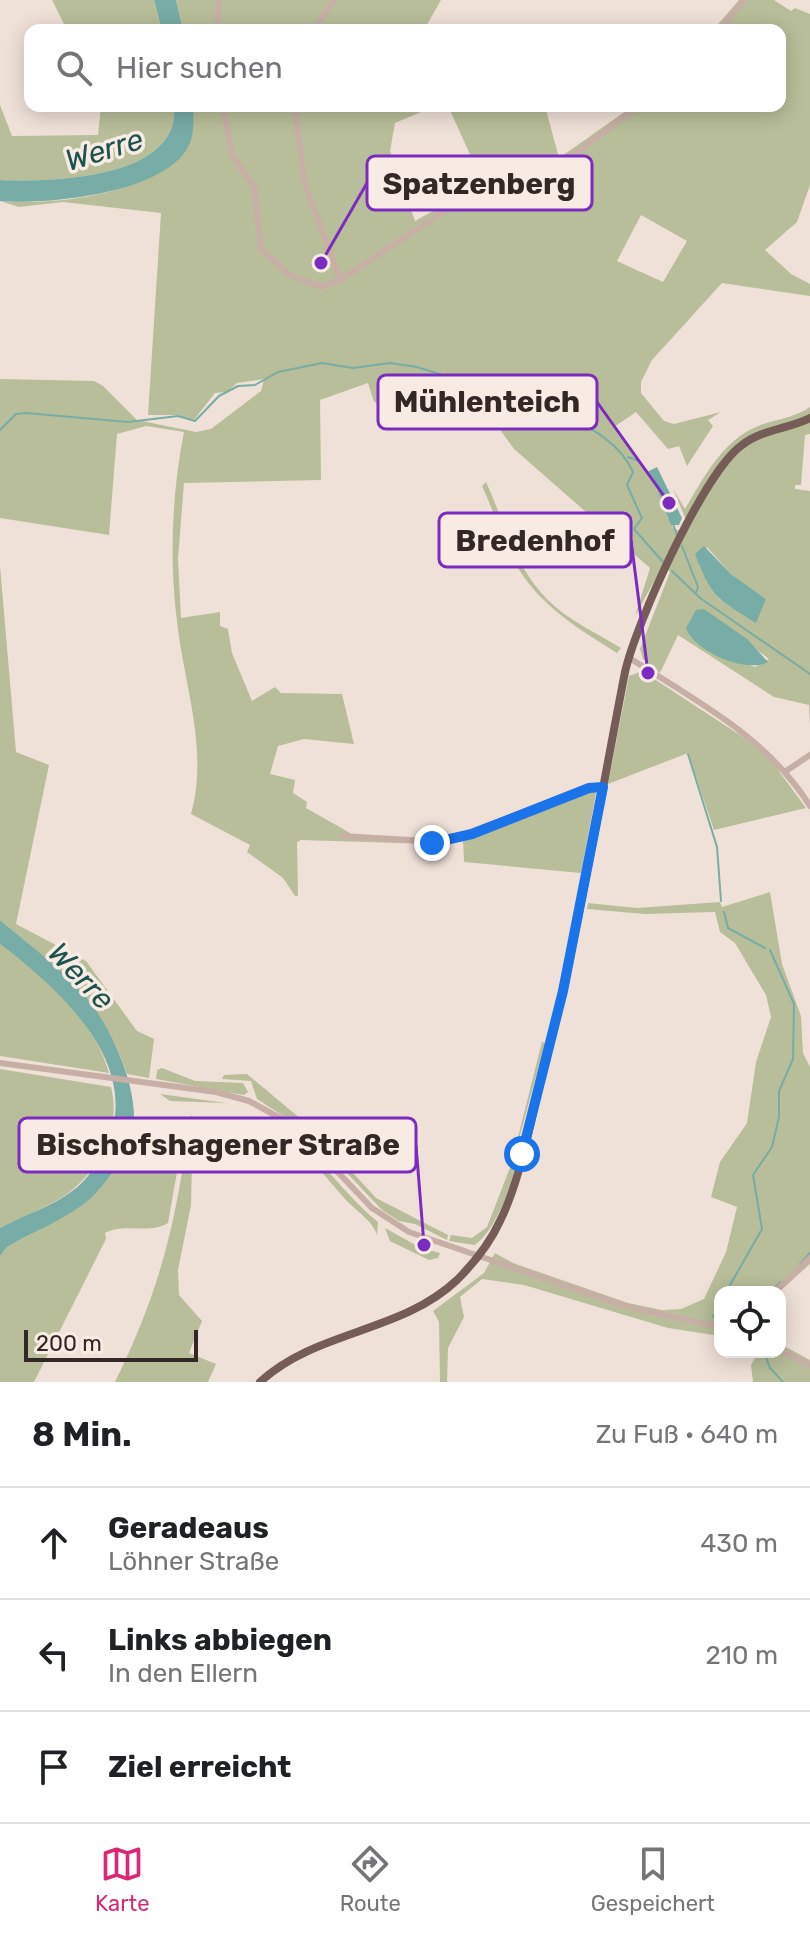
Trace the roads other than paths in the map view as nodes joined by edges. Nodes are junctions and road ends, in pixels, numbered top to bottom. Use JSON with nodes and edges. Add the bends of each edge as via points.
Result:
{"nodes":[{"id":1,"x":219,"y":0,"type":"edge"},
{"id":2,"x":334,"y":0,"type":"edge"},
{"id":3,"x":744,"y":0,"type":"edge"},
{"id":4,"x":217,"y":24,"type":"edge"},
{"id":5,"x":318,"y":24,"type":"edge"},
{"id":6,"x":723,"y":24,"type":"edge"},
{"id":7,"x":224,"y":112,"type":"edge"},
{"id":8,"x":296,"y":112,"type":"edge"},
{"id":9,"x":630,"y":112,"type":"edge"},
{"id":10,"x":340,"y":280,"type":"junction"},
{"id":11,"x":810,"y":418,"type":"edge"},
{"id":12,"x":628,"y":657,"type":"junction"},
{"id":13,"x":810,"y":755,"type":"edge"},
{"id":14,"x":786,"y":771,"type":"junction"},
{"id":15,"x":603,"y":787,"type":"junction"},
{"id":16,"x":810,"y":806,"type":"edge"},
{"id":17,"x":342,"y":836,"type":"dead end"},
{"id":18,"x":0,"y":1063,"type":"edge"},
{"id":19,"x":478,"y":1257,"type":"junction"},
{"id":20,"x":810,"y":1258,"type":"edge"},
{"id":21,"x":781,"y":1286,"type":"edge"},
{"id":22,"x":714,"y":1326,"type":"edge"},
{"id":23,"x":786,"y":1353,"type":"edge"},
{"id":24,"x":810,"y":1365,"type":"edge"},
{"id":25,"x":260,"y":1382,"type":"edge"}],
"edges":[{"from":1,"to":4,"type":"street"},
{"from":2,"to":5,"type":"street"},
{"from":3,"to":6,"type":"street"},
{"from":7,"to":10,"type":"street","via":[[232,155],[254,186],[261,249],[307,284],[321,287]]},
{"from":8,"to":10,"type":"street","via":[[304,181]]},
{"from":9,"to":10,"type":"street","via":[[567,160],[478,189]]},
{"from":11,"to":12,"type":"main road","via":[[759,435],[731,454],[648,604]]},
{"from":12,"to":14,"type":"street","via":[[742,730]]},
{"from":12,"to":15,"type":"main road"},
{"from":13,"to":14,"type":"street"},
{"from":14,"to":16,"type":"street"},
{"from":15,"to":17,"type":"street","via":[[443,842]]},
{"from":15,"to":19,"type":"main road","via":[[563,991],[522,1154],[500,1222]]},
{"from":18,"to":19,"type":"street","via":[[234,1096],[266,1108],[306,1135],[387,1219]]},
{"from":19,"to":22,"type":"street","via":[[628,1307]]},
{"from":19,"to":25,"type":"main road","via":[[437,1297],[295,1356]]},
{"from":20,"to":21,"type":"street"},
{"from":23,"to":24,"type":"street"}]}
